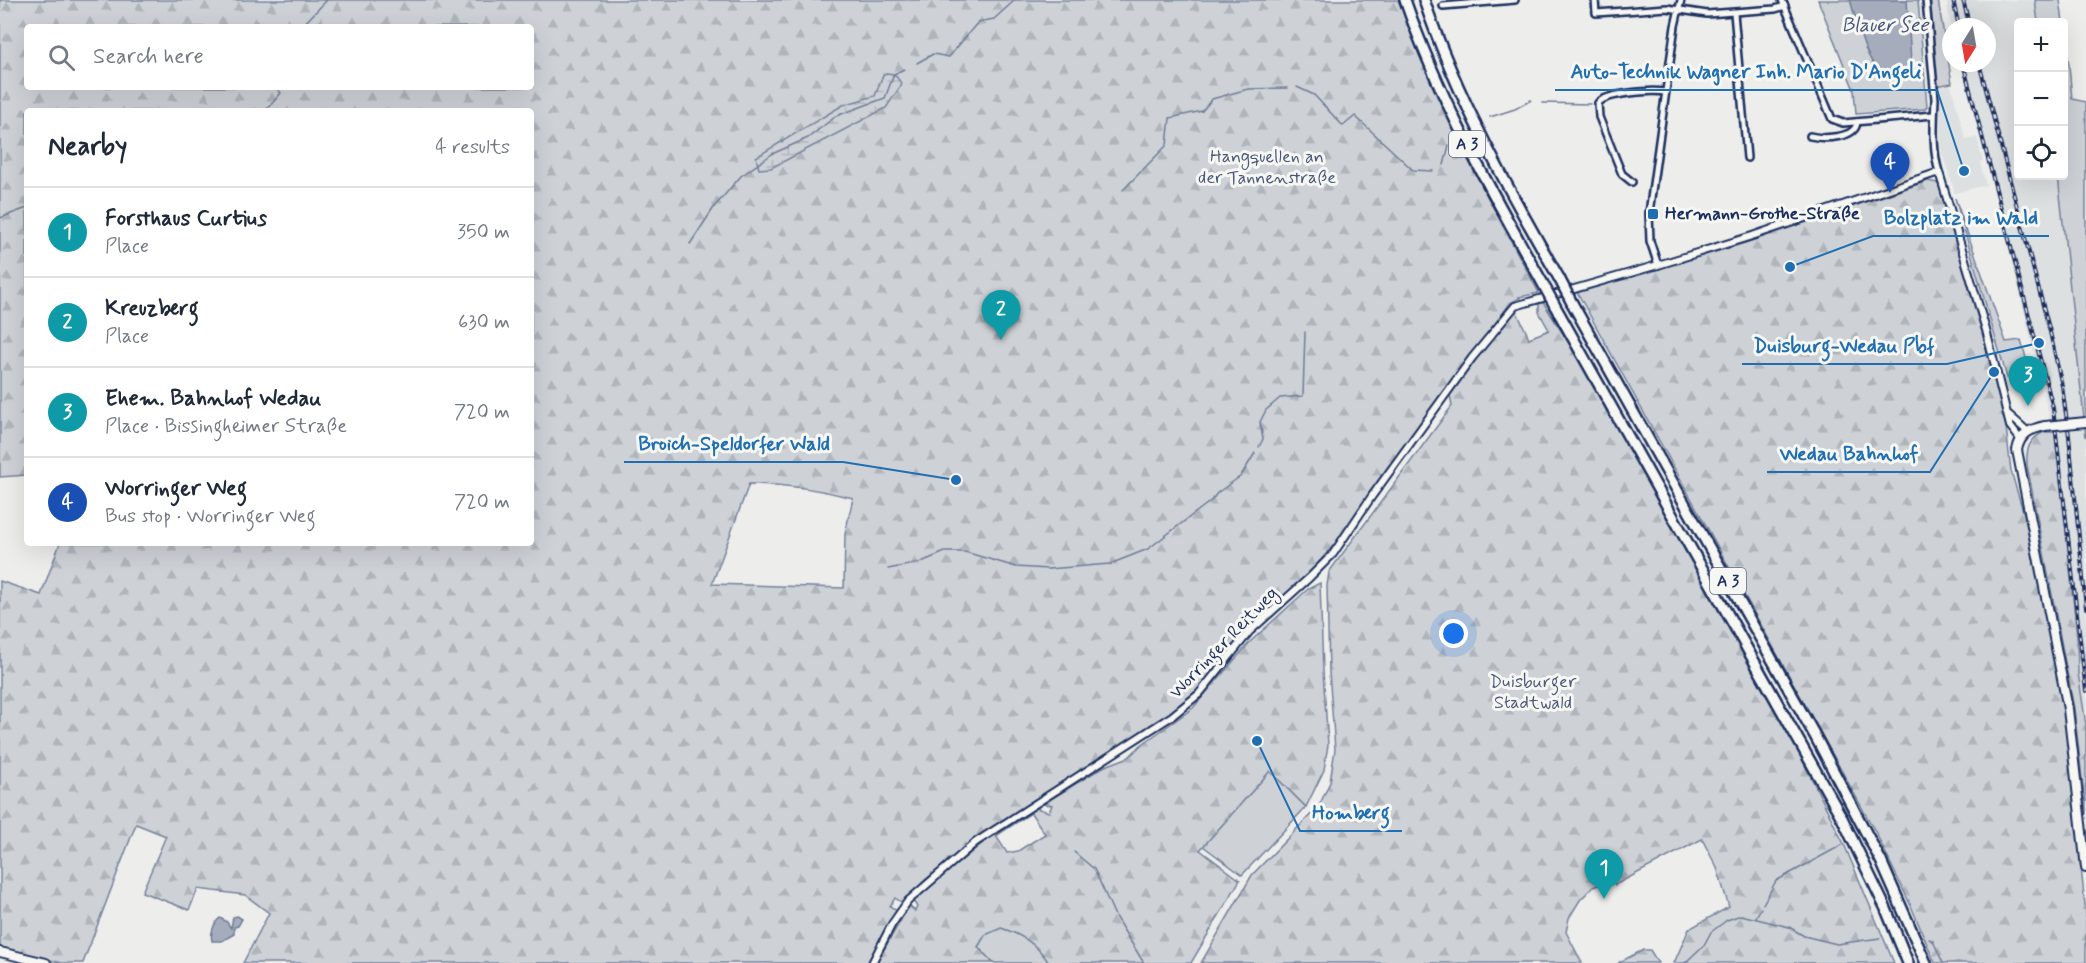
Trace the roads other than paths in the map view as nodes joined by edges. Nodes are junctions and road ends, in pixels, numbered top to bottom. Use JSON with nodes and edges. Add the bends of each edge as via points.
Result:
{"nodes":[{"id":1,"x":1406,"y":0,"type":"edge"},
{"id":2,"x":1424,"y":0,"type":"edge"},
{"id":3,"x":1515,"y":0,"type":"edge"},
{"id":4,"x":1595,"y":0,"type":"edge"},
{"id":5,"x":1682,"y":0,"type":"edge"},
{"id":6,"x":1782,"y":0,"type":"edge"},
{"id":7,"x":1926,"y":0,"type":"edge"},
{"id":8,"x":1443,"y":6,"type":"dead end"},
{"id":9,"x":1785,"y":6,"type":"junction"},
{"id":10,"x":1679,"y":10,"type":"junction"},
{"id":11,"x":1734,"y":13,"type":"junction"},
{"id":12,"x":1665,"y":92,"type":"junction"},
{"id":13,"x":1933,"y":115,"type":"junction"},
{"id":14,"x":1857,"y":122,"type":"junction"},
{"id":15,"x":1810,"y":136,"type":"dead end"},
{"id":16,"x":1747,"y":158,"type":"dead end"},
{"id":17,"x":1939,"y":172,"type":"junction"},
{"id":18,"x":1632,"y":182,"type":"dead end"},
{"id":19,"x":1658,"y":265,"type":"junction"},
{"id":20,"x":2007,"y":412,"type":"junction"},
{"id":21,"x":2086,"y":422,"type":"edge"},
{"id":22,"x":2027,"y":431,"type":"junction"},
{"id":23,"x":2020,"y":439,"type":"junction"},
{"id":24,"x":2086,"y":868,"type":"edge"},
{"id":25,"x":0,"y":952,"type":"edge"},
{"id":26,"x":46,"y":963,"type":"edge"},
{"id":27,"x":872,"y":963,"type":"edge"},
{"id":28,"x":1908,"y":963,"type":"edge"},
{"id":29,"x":1926,"y":963,"type":"edge"}],
"edges":[{"from":1,"to":28,"type":"highway","number":"A 3","bridge":true,"via":[[1439,85],[1473,156],[1836,808]]},
{"from":2,"to":29,"type":"highway","number":"A 3","bridge":true,"via":[[1488,148],[1819,744],[1881,861]]},
{"from":3,"to":8,"type":"street"},
{"from":4,"to":10,"type":"street","via":[[1596,13]]},
{"from":5,"to":10,"type":"street"},
{"from":6,"to":9,"type":"street"},
{"from":7,"to":13,"type":"street"},
{"from":9,"to":11,"type":"street"},
{"from":9,"to":14,"type":"street","via":[[1832,119]]},
{"from":10,"to":11,"type":"street"},
{"from":10,"to":12,"type":"street"},
{"from":11,"to":16,"type":"street"},
{"from":12,"to":18,"type":"street","via":[[1607,96],[1598,103],[1599,117],[1622,174]]},
{"from":12,"to":19,"type":"street","via":[[1648,225]]},
{"from":13,"to":14,"type":"street"},
{"from":13,"to":17,"type":"street"},
{"from":14,"to":15,"type":"street","via":[[1854,132]]},
{"from":17,"to":19,"type":"street"},
{"from":17,"to":20,"type":"street"},
{"from":19,"to":27,"type":"street","name":"Worringer Reitweg","via":[[1515,306],[1472,358],[1332,554],[1249,633],[1199,693],[1172,716],[976,842],[908,901]]},
{"from":20,"to":22,"type":"street"},
{"from":20,"to":23,"type":"street","via":[[2010,426]]},
{"from":21,"to":22,"type":"main road","bridge":true},
{"from":22,"to":23,"type":"main road"},
{"from":23,"to":24,"type":"main road","via":[[2018,460],[2068,709]]},
{"from":25,"to":26,"type":"main road"}]}
